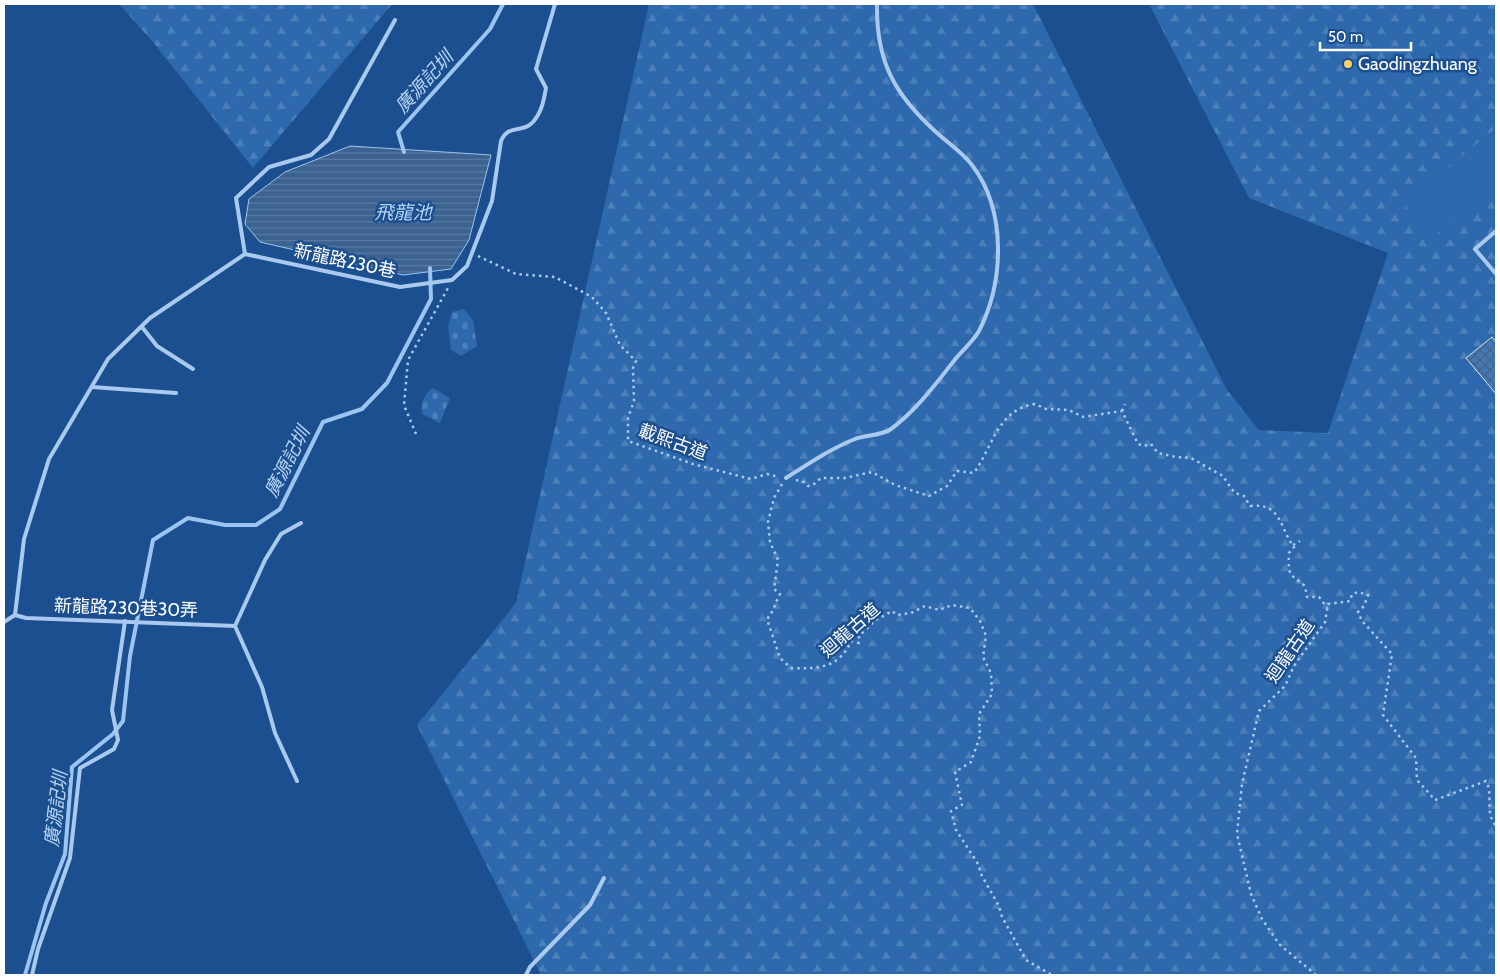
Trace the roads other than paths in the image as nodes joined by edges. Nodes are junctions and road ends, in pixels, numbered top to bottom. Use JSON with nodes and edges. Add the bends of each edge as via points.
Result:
{"nodes":[{"id":1,"x":555,"y":4,"type":"edge"},
{"id":2,"x":877,"y":4,"type":"edge"},
{"id":3,"x":395,"y":20,"type":"dead end"},
{"id":4,"x":1496,"y":231,"type":"edge"},
{"id":5,"x":245,"y":254,"type":"junction"},
{"id":6,"x":1496,"y":274,"type":"edge"},
{"id":7,"x":142,"y":327,"type":"junction"},
{"id":8,"x":193,"y":369,"type":"dead end"},
{"id":9,"x":92,"y":387,"type":"junction"},
{"id":10,"x":176,"y":393,"type":"dead end"},
{"id":11,"x":786,"y":478,"type":"road end"},
{"id":12,"x":301,"y":523,"type":"dead end"},
{"id":13,"x":15,"y":615,"type":"junction"},
{"id":14,"x":125,"y":621,"type":"junction"},
{"id":15,"x":4,"y":622,"type":"edge"},
{"id":16,"x":236,"y":626,"type":"junction"},
{"id":17,"x":297,"y":782,"type":"dead end"},
{"id":18,"x":604,"y":878,"type":"dead end"},
{"id":19,"x":32,"y":975,"type":"edge"},
{"id":20,"x":526,"y":975,"type":"edge"}],
"edges":[{"from":1,"to":5,"type":"lane","name":"新龍路230巷","via":[[536,69],[546,88],[540,111],[532,122],[504,134],[500,142],[492,201],[467,266],[452,280],[400,286]]},
{"from":2,"to":11,"type":"lane","via":[[876,23],[882,55],[896,87],[912,110],[972,165],[991,200],[999,241],[995,286],[978,332],[915,407],[889,431],[856,438]]},
{"from":3,"to":5,"type":"lane","via":[[328,139],[311,155],[269,167],[236,198]]},
{"from":4,"to":6,"type":"lane","via":[[1475,249]]},
{"from":5,"to":7,"type":"lane","via":[[150,318]]},
{"from":7,"to":8,"type":"lane","via":[[157,346]]},
{"from":7,"to":9,"type":"lane","via":[[108,359]]},
{"from":9,"to":10,"type":"lane"},
{"from":9,"to":13,"type":"lane","via":[[49,459],[24,539]]},
{"from":12,"to":16,"type":"lane","via":[[281,534],[265,560]]},
{"from":13,"to":14,"type":"lane","name":"新龍路230巷30弄"},
{"from":13,"to":15,"type":"lane"},
{"from":14,"to":16,"type":"lane","name":"新龍路230巷30弄"},
{"from":14,"to":19,"type":"lane","via":[[112,710],[118,740],[114,749],[80,768],[70,858]]},
{"from":16,"to":17,"type":"lane","via":[[262,687],[275,733]]},
{"from":18,"to":20,"type":"lane","via":[[590,905]]}]}
